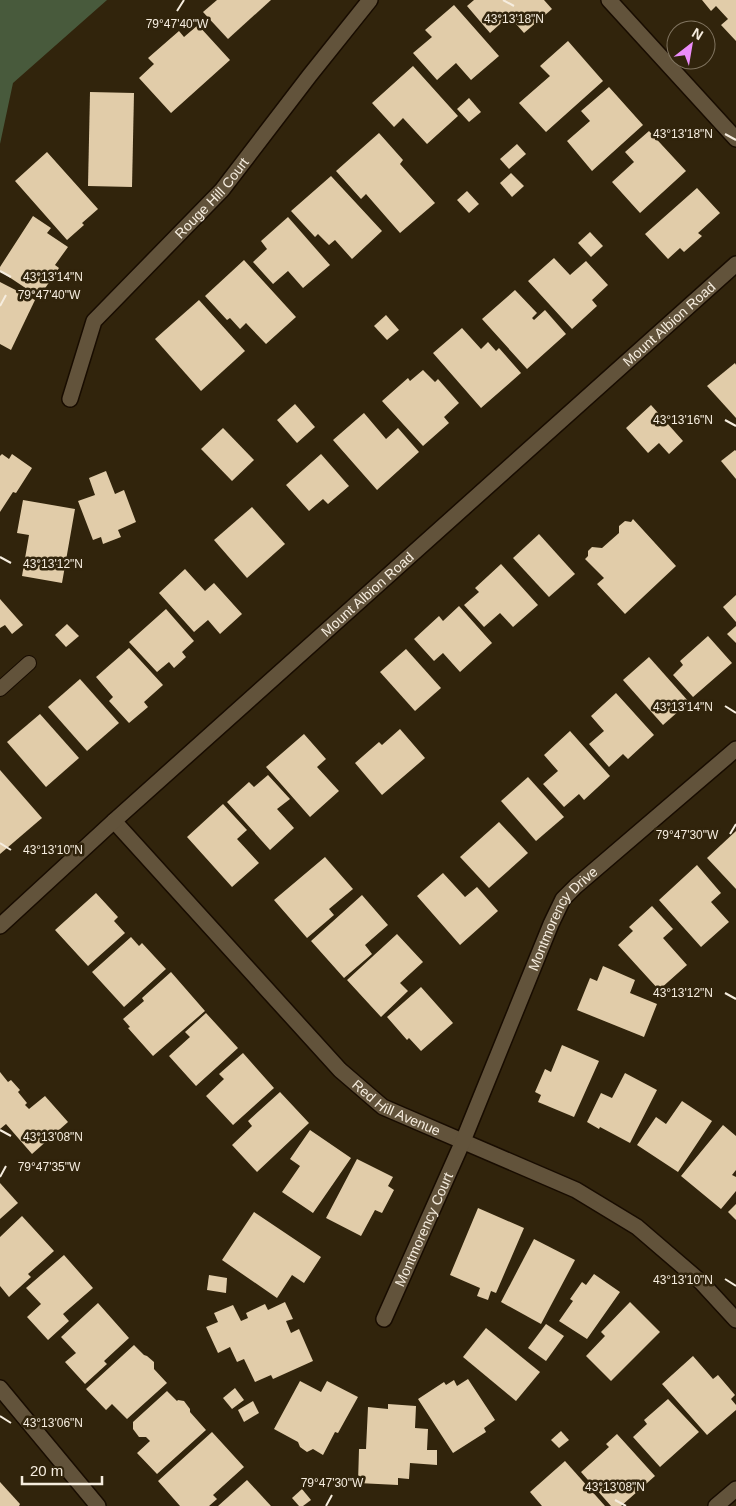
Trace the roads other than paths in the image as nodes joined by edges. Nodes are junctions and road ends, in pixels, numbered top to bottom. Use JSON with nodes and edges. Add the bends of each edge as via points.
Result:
{"nodes":[{"id":1,"x":370,"y":0,"type":"edge"},
{"id":2,"x":609,"y":0,"type":"edge"},
{"id":3,"x":736,"y":139,"type":"edge"},
{"id":4,"x":736,"y":264,"type":"edge"},
{"id":5,"x":70,"y":399,"type":"dead end"},
{"id":6,"x":29,"y":664,"type":"dead end"},
{"id":7,"x":0,"y":689,"type":"edge"},
{"id":8,"x":736,"y":748,"type":"edge"},
{"id":9,"x":114,"y":820,"type":"junction"},
{"id":10,"x":3,"y":919,"type":"edge"},
{"id":11,"x":462,"y":1141,"type":"junction"},
{"id":12,"x":384,"y":1319,"type":"dead end"},
{"id":13,"x":736,"y":1320,"type":"edge"},
{"id":14,"x":0,"y":1388,"type":"edge"},
{"id":15,"x":736,"y":1488,"type":"edge"},
{"id":16,"x":98,"y":1506,"type":"edge"},
{"id":17,"x":716,"y":1506,"type":"edge"}],
"edges":[{"from":1,"to":5,"type":"street","name":"Rouge Hill Court","via":[[222,190],[94,320]]},
{"from":2,"to":3,"type":"street"},
{"from":4,"to":9,"type":"street","name":"Mount Albion Road"},
{"from":6,"to":7,"type":"lane"},
{"from":8,"to":11,"type":"street","name":"Montmorency Drive","via":[[563,899]]},
{"from":9,"to":10,"type":"street","name":"Mount Albion Road"},
{"from":9,"to":11,"type":"street","name":"Red Hill Avenue","via":[[340,1070],[384,1106]]},
{"from":11,"to":12,"type":"street","name":"Montmorency Court"},
{"from":11,"to":13,"type":"street","name":"Red Hill Avenue","via":[[576,1190],[637,1227],[701,1282]]},
{"from":14,"to":16,"type":"street"},
{"from":15,"to":17,"type":"street"}]}
